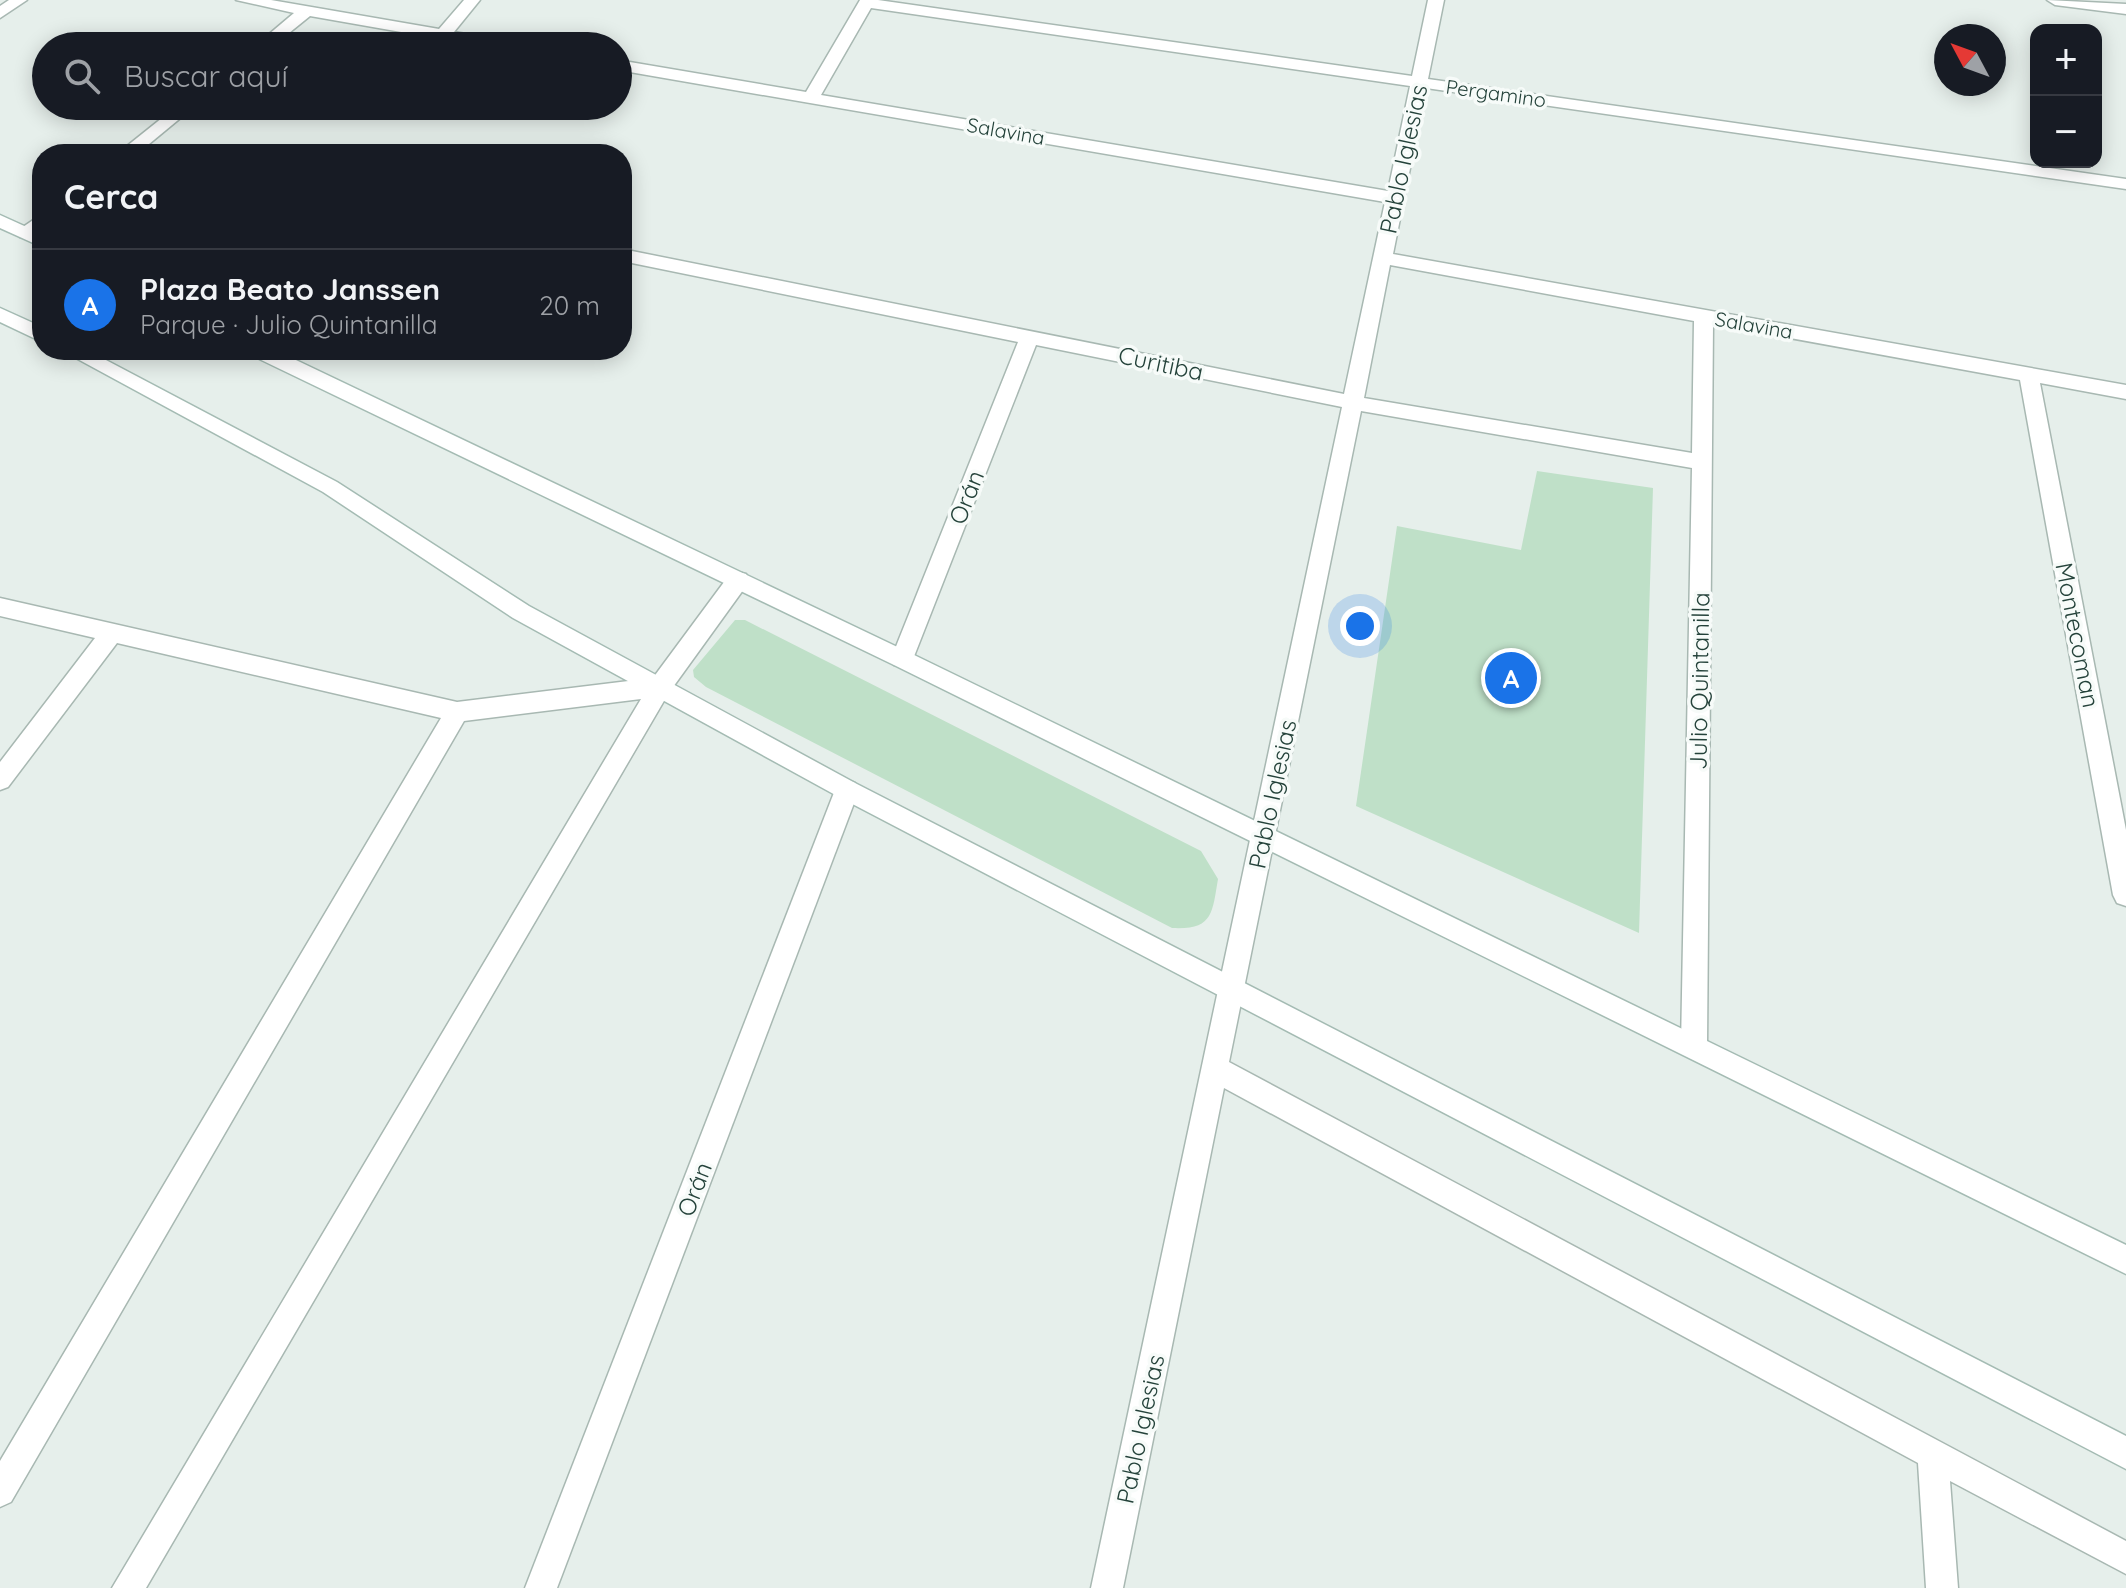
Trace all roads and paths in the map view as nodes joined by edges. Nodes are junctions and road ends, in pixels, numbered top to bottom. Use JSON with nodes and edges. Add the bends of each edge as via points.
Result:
{"nodes":[{"id":1,"x":19,"y":0,"type":"edge"},
{"id":2,"x":244,"y":0,"type":"edge"},
{"id":3,"x":472,"y":0,"type":"edge"},
{"id":4,"x":1436,"y":0,"type":"edge"},
{"id":5,"x":2055,"y":0,"type":"edge"},
{"id":6,"x":867,"y":2,"type":"edge"},
{"id":7,"x":2126,"y":9,"type":"edge"},
{"id":8,"x":307,"y":11,"type":"junction"},
{"id":9,"x":0,"y":13,"type":"edge"},
{"id":10,"x":281,"y":32,"type":"edge"},
{"id":11,"x":426,"y":32,"type":"edge"},
{"id":12,"x":445,"y":32,"type":"edge"},
{"id":13,"x":632,"y":67,"type":"edge"},
{"id":14,"x":1419,"y":82,"type":"junction"},
{"id":15,"x":811,"y":98,"type":"junction"},
{"id":16,"x":169,"y":120,"type":"edge"},
{"id":17,"x":139,"y":144,"type":"edge"},
{"id":18,"x":2126,"y":184,"type":"edge"},
{"id":19,"x":1395,"y":198,"type":"junction"},
{"id":20,"x":0,"y":221,"type":"edge"},
{"id":21,"x":32,"y":236,"type":"edge"},
{"id":22,"x":632,"y":257,"type":"edge"},
{"id":23,"x":1383,"y":258,"type":"junction"},
{"id":24,"x":0,"y":314,"type":"edge"},
{"id":25,"x":1704,"y":316,"type":"junction"},
{"id":26,"x":32,"y":330,"type":"edge"},
{"id":27,"x":1030,"y":336,"type":"junction"},
{"id":28,"x":90,"y":360,"type":"edge"},
{"id":29,"x":279,"y":360,"type":"edge"},
{"id":30,"x":2029,"y":375,"type":"junction"},
{"id":31,"x":2126,"y":392,"type":"edge"},
{"id":32,"x":1354,"y":403,"type":"junction"},
{"id":33,"x":1703,"y":462,"type":"junction"},
{"id":34,"x":738,"y":580,"type":"junction"},
{"id":35,"x":0,"y":607,"type":"edge"},
{"id":36,"x":113,"y":631,"type":"junction"},
{"id":37,"x":902,"y":659,"type":"junction"},
{"id":38,"x":660,"y":687,"type":"junction"},
{"id":39,"x":457,"y":712,"type":"junction"},
{"id":40,"x":0,"y":780,"type":"edge"},
{"id":41,"x":847,"y":790,"type":"junction"},
{"id":42,"x":1263,"y":836,"type":"junction"},
{"id":43,"x":2126,"y":895,"type":"edge"},
{"id":44,"x":1231,"y":988,"type":"junction"},
{"id":45,"x":1694,"y":1046,"type":"junction"},
{"id":46,"x":1215,"y":1069,"type":"junction"},
{"id":47,"x":2126,"y":1260,"type":"edge"},
{"id":48,"x":2126,"y":1453,"type":"edge"},
{"id":49,"x":1933,"y":1455,"type":"junction"},
{"id":50,"x":0,"y":1491,"type":"edge"},
{"id":51,"x":2126,"y":1558,"type":"edge"},
{"id":52,"x":128,"y":1588,"type":"edge"},
{"id":53,"x":541,"y":1588,"type":"edge"},
{"id":54,"x":1107,"y":1588,"type":"edge"},
{"id":55,"x":1942,"y":1588,"type":"edge"}],
"edges":[{"from":1,"to":9,"type":"street"},
{"from":2,"to":8,"type":"street"},
{"from":3,"to":12,"type":"street"},
{"from":4,"to":14,"type":"street","name":"Pablo Iglesias"},
{"from":5,"to":7,"type":"street"},
{"from":6,"to":14,"type":"street","name":"Pergamino"},
{"from":6,"to":15,"type":"street"},
{"from":8,"to":10,"type":"street"},
{"from":8,"to":11,"type":"street"},
{"from":13,"to":15,"type":"street","name":"Salavina"},
{"from":14,"to":18,"type":"street","name":"Pergamino"},
{"from":14,"to":19,"type":"street","name":"Pablo Iglesias"},
{"from":15,"to":19,"type":"street","name":"Salavina"},
{"from":16,"to":17,"type":"street"},
{"from":19,"to":23,"type":"street","name":"Pablo Iglesias"},
{"from":20,"to":21,"type":"street"},
{"from":22,"to":27,"type":"street","name":"Curitiba"},
{"from":23,"to":25,"type":"street","name":"Salavina"},
{"from":23,"to":32,"type":"street","name":"Pablo Iglesias"},
{"from":24,"to":26,"type":"street"},
{"from":25,"to":30,"type":"street","name":"Salavina"},
{"from":25,"to":33,"type":"street","name":"Julio Quintanilla"},
{"from":27,"to":32,"type":"street","name":"Curitiba"},
{"from":27,"to":37,"type":"street","name":"Orán"},
{"from":28,"to":38,"type":"street","via":[[330,487],[521,612]]},
{"from":29,"to":34,"type":"street"},
{"from":30,"to":31,"type":"street","name":"Salavina"},
{"from":30,"to":43,"type":"street","name":"Montecoman"},
{"from":32,"to":33,"type":"street","name":"Curitiba"},
{"from":32,"to":42,"type":"street","name":"Pablo Iglesias"},
{"from":33,"to":45,"type":"street","name":"Julio Quintanilla"},
{"from":34,"to":37,"type":"street"},
{"from":34,"to":38,"type":"street"},
{"from":35,"to":36,"type":"street"},
{"from":36,"to":39,"type":"street"},
{"from":36,"to":40,"type":"street"},
{"from":37,"to":42,"type":"street"},
{"from":38,"to":39,"type":"street"},
{"from":38,"to":41,"type":"street"},
{"from":38,"to":52,"type":"street"},
{"from":39,"to":50,"type":"street"},
{"from":41,"to":44,"type":"street"},
{"from":41,"to":53,"type":"street","name":"Orán"},
{"from":42,"to":44,"type":"street","name":"Pablo Iglesias"},
{"from":42,"to":45,"type":"street"},
{"from":44,"to":46,"type":"street","name":"Pablo Iglesias"},
{"from":44,"to":48,"type":"street"},
{"from":45,"to":47,"type":"street"},
{"from":46,"to":49,"type":"street"},
{"from":46,"to":54,"type":"street","name":"Pablo Iglesias"},
{"from":49,"to":51,"type":"street"},
{"from":49,"to":55,"type":"street"}]}
